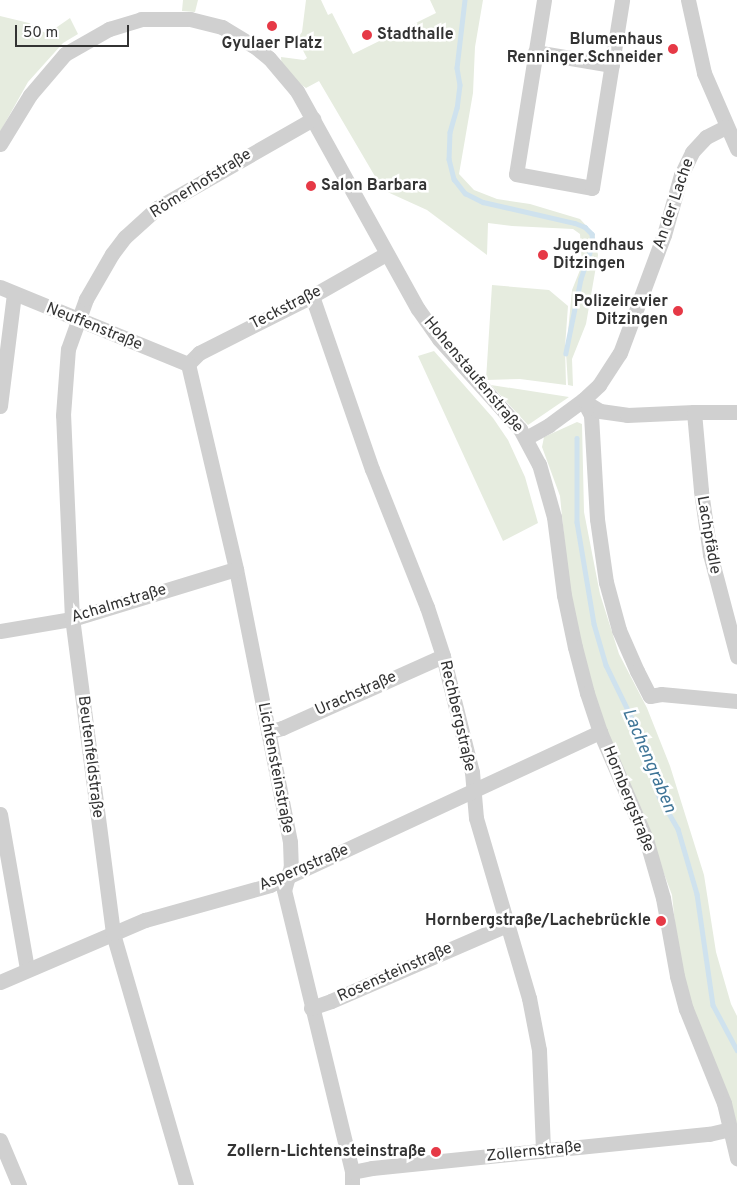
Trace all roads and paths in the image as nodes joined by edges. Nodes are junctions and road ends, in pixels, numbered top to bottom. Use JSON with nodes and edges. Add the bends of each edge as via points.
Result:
{"nodes":[{"id":1,"x":544,"y":0,"type":"edge"},
{"id":2,"x":622,"y":0,"type":"edge"},
{"id":3,"x":688,"y":0,"type":"edge"},
{"id":4,"x":535,"y":52,"type":"junction"},
{"id":5,"x":612,"y":65,"type":"junction"},
{"id":6,"x":313,"y":119,"type":"junction"},
{"id":7,"x":726,"y":127,"type":"junction"},
{"id":8,"x":0,"y":144,"type":"edge"},
{"id":9,"x":737,"y":149,"type":"edge"},
{"id":10,"x":386,"y":254,"type":"junction"},
{"id":11,"x":7,"y":290,"type":"edge"},
{"id":12,"x":312,"y":296,"type":"junction"},
{"id":13,"x":77,"y":320,"type":"junction"},
{"id":14,"x":188,"y":364,"type":"junction"},
{"id":15,"x":583,"y":400,"type":"junction"},
{"id":16,"x":0,"y":406,"type":"edge"},
{"id":17,"x":694,"y":412,"type":"junction"},
{"id":18,"x":737,"y":412,"type":"edge"},
{"id":19,"x":526,"y":438,"type":"junction"},
{"id":20,"x":236,"y":569,"type":"junction"},
{"id":21,"x":72,"y":620,"type":"junction"},
{"id":22,"x":0,"y":631,"type":"edge"},
{"id":23,"x":443,"y":656,"type":"junction"},
{"id":24,"x":737,"y":656,"type":"edge"},
{"id":25,"x":737,"y":701,"type":"edge"},
{"id":26,"x":268,"y":732,"type":"junction"},
{"id":27,"x":600,"y":732,"type":"junction"},
{"id":28,"x":474,"y":791,"type":"junction"},
{"id":29,"x":0,"y":814,"type":"edge"},
{"id":30,"x":288,"y":878,"type":"junction"},
{"id":31,"x":507,"y":925,"type":"junction"},
{"id":32,"x":113,"y":933,"type":"junction"},
{"id":33,"x":27,"y":968,"type":"junction"},
{"id":34,"x":0,"y":982,"type":"edge"},
{"id":35,"x":311,"y":1008,"type":"junction"},
{"id":36,"x":730,"y":1129,"type":"junction"},
{"id":37,"x":0,"y":1140,"type":"edge"},
{"id":38,"x":543,"y":1151,"type":"junction"},
{"id":39,"x":737,"y":1158,"type":"edge"},
{"id":40,"x":352,"y":1178,"type":"edge"},
{"id":41,"x":19,"y":1185,"type":"edge"},
{"id":42,"x":186,"y":1185,"type":"edge"}],
"edges":[{"from":1,"to":4,"type":"street"},
{"from":2,"to":5,"type":"street"},
{"from":3,"to":7,"type":"street","via":[[704,73]]},
{"from":4,"to":5,"type":"street"},
{"from":4,"to":5,"type":"street","via":[[516,174],[592,188]]},
{"from":6,"to":8,"type":"street","name":"Hohenstaufenstraße","via":[[298,91],[282,71],[254,46],[222,27],[190,19],[141,19],[109,29],[65,54],[30,95]]},
{"from":6,"to":10,"type":"street","name":"Hohenstaufenstraße"},
{"from":6,"to":13,"type":"street","name":"Römerhofstraße","via":[[157,208],[125,237],[112,254]]},
{"from":7,"to":9,"type":"street"},
{"from":7,"to":15,"type":"street","name":"An der Lache","via":[[706,137],[692,152],[681,175],[664,235],[620,353],[599,385]]},
{"from":10,"to":12,"type":"street","name":"Teckstraße"},
{"from":10,"to":19,"type":"street","name":"Hohenstaufenstraße","via":[[439,339],[496,400]]},
{"from":11,"to":13,"type":"street","name":"Neuffenstraße"},
{"from":11,"to":16,"type":"street"},
{"from":12,"to":14,"type":"street","name":"Teckstraße","via":[[198,353]]},
{"from":12,"to":23,"type":"street","name":"Rechbergstraße","via":[[372,469]]},
{"from":13,"to":14,"type":"street","name":"Neuffenstraße"},
{"from":13,"to":21,"type":"street","name":"Beutenfeldstraße","via":[[68,349],[63,415]]},
{"from":14,"to":20,"type":"street","name":"Lichtensteinstraße"},
{"from":15,"to":17,"type":"street","via":[[600,410],[627,415]]},
{"from":15,"to":19,"type":"street","name":"An der Lache"},
{"from":15,"to":25,"type":"street","via":[[591,415],[597,519],[606,582],[619,630],[650,696],[661,694]]},
{"from":17,"to":18,"type":"street"},
{"from":17,"to":24,"type":"street","name":"Lachpfädle","via":[[700,492],[710,554]]},
{"from":19,"to":27,"type":"street","name":"Hornbergstraße","via":[[548,491],[574,647]]},
{"from":20,"to":21,"type":"street","name":"Achalmstraße"},
{"from":20,"to":26,"type":"street","name":"Lichtensteinstraße"},
{"from":21,"to":22,"type":"street","name":"Achalmstraße"},
{"from":21,"to":32,"type":"street","name":"Beutenfeldstraße"},
{"from":23,"to":26,"type":"street","name":"Urachstraße"},
{"from":23,"to":28,"type":"street","name":"Rechbergstraße"},
{"from":26,"to":30,"type":"street","name":"Lichtensteinstraße","via":[[290,842]]},
{"from":27,"to":28,"type":"street","name":"Aspergstraße"},
{"from":27,"to":36,"type":"street","name":"Hornbergstraße","via":[[646,839],[665,905],[686,1010],[722,1100]]},
{"from":28,"to":30,"type":"street","name":"Aspergstraße"},
{"from":28,"to":31,"type":"street","name":"Rechbergstraße","via":[[476,818]]},
{"from":29,"to":33,"type":"street"},
{"from":30,"to":32,"type":"street","name":"Aspergstraße","via":[[144,920]]},
{"from":30,"to":35,"type":"street","name":"Lichtensteinstraße","via":[[284,890]]},
{"from":31,"to":35,"type":"street","name":"Rosensteinstraße"},
{"from":31,"to":38,"type":"street","name":"Rechbergstraße","via":[[530,998],[539,1050]]},
{"from":32,"to":33,"type":"street","name":"Aspergstraße"},
{"from":32,"to":42,"type":"street","name":"Beutenfeldstraße"},
{"from":33,"to":34,"type":"street","name":"Aspergstraße"},
{"from":35,"to":40,"type":"street","name":"Lichtensteinstraße"},
{"from":36,"to":38,"type":"street","name":"Zollernstraße","via":[[709,1134]]},
{"from":36,"to":39,"type":"street","name":"Hornbergstraße"},
{"from":37,"to":41,"type":"street"},
{"from":38,"to":40,"type":"street","name":"Zollernstraße","via":[[372,1168]]}]}
